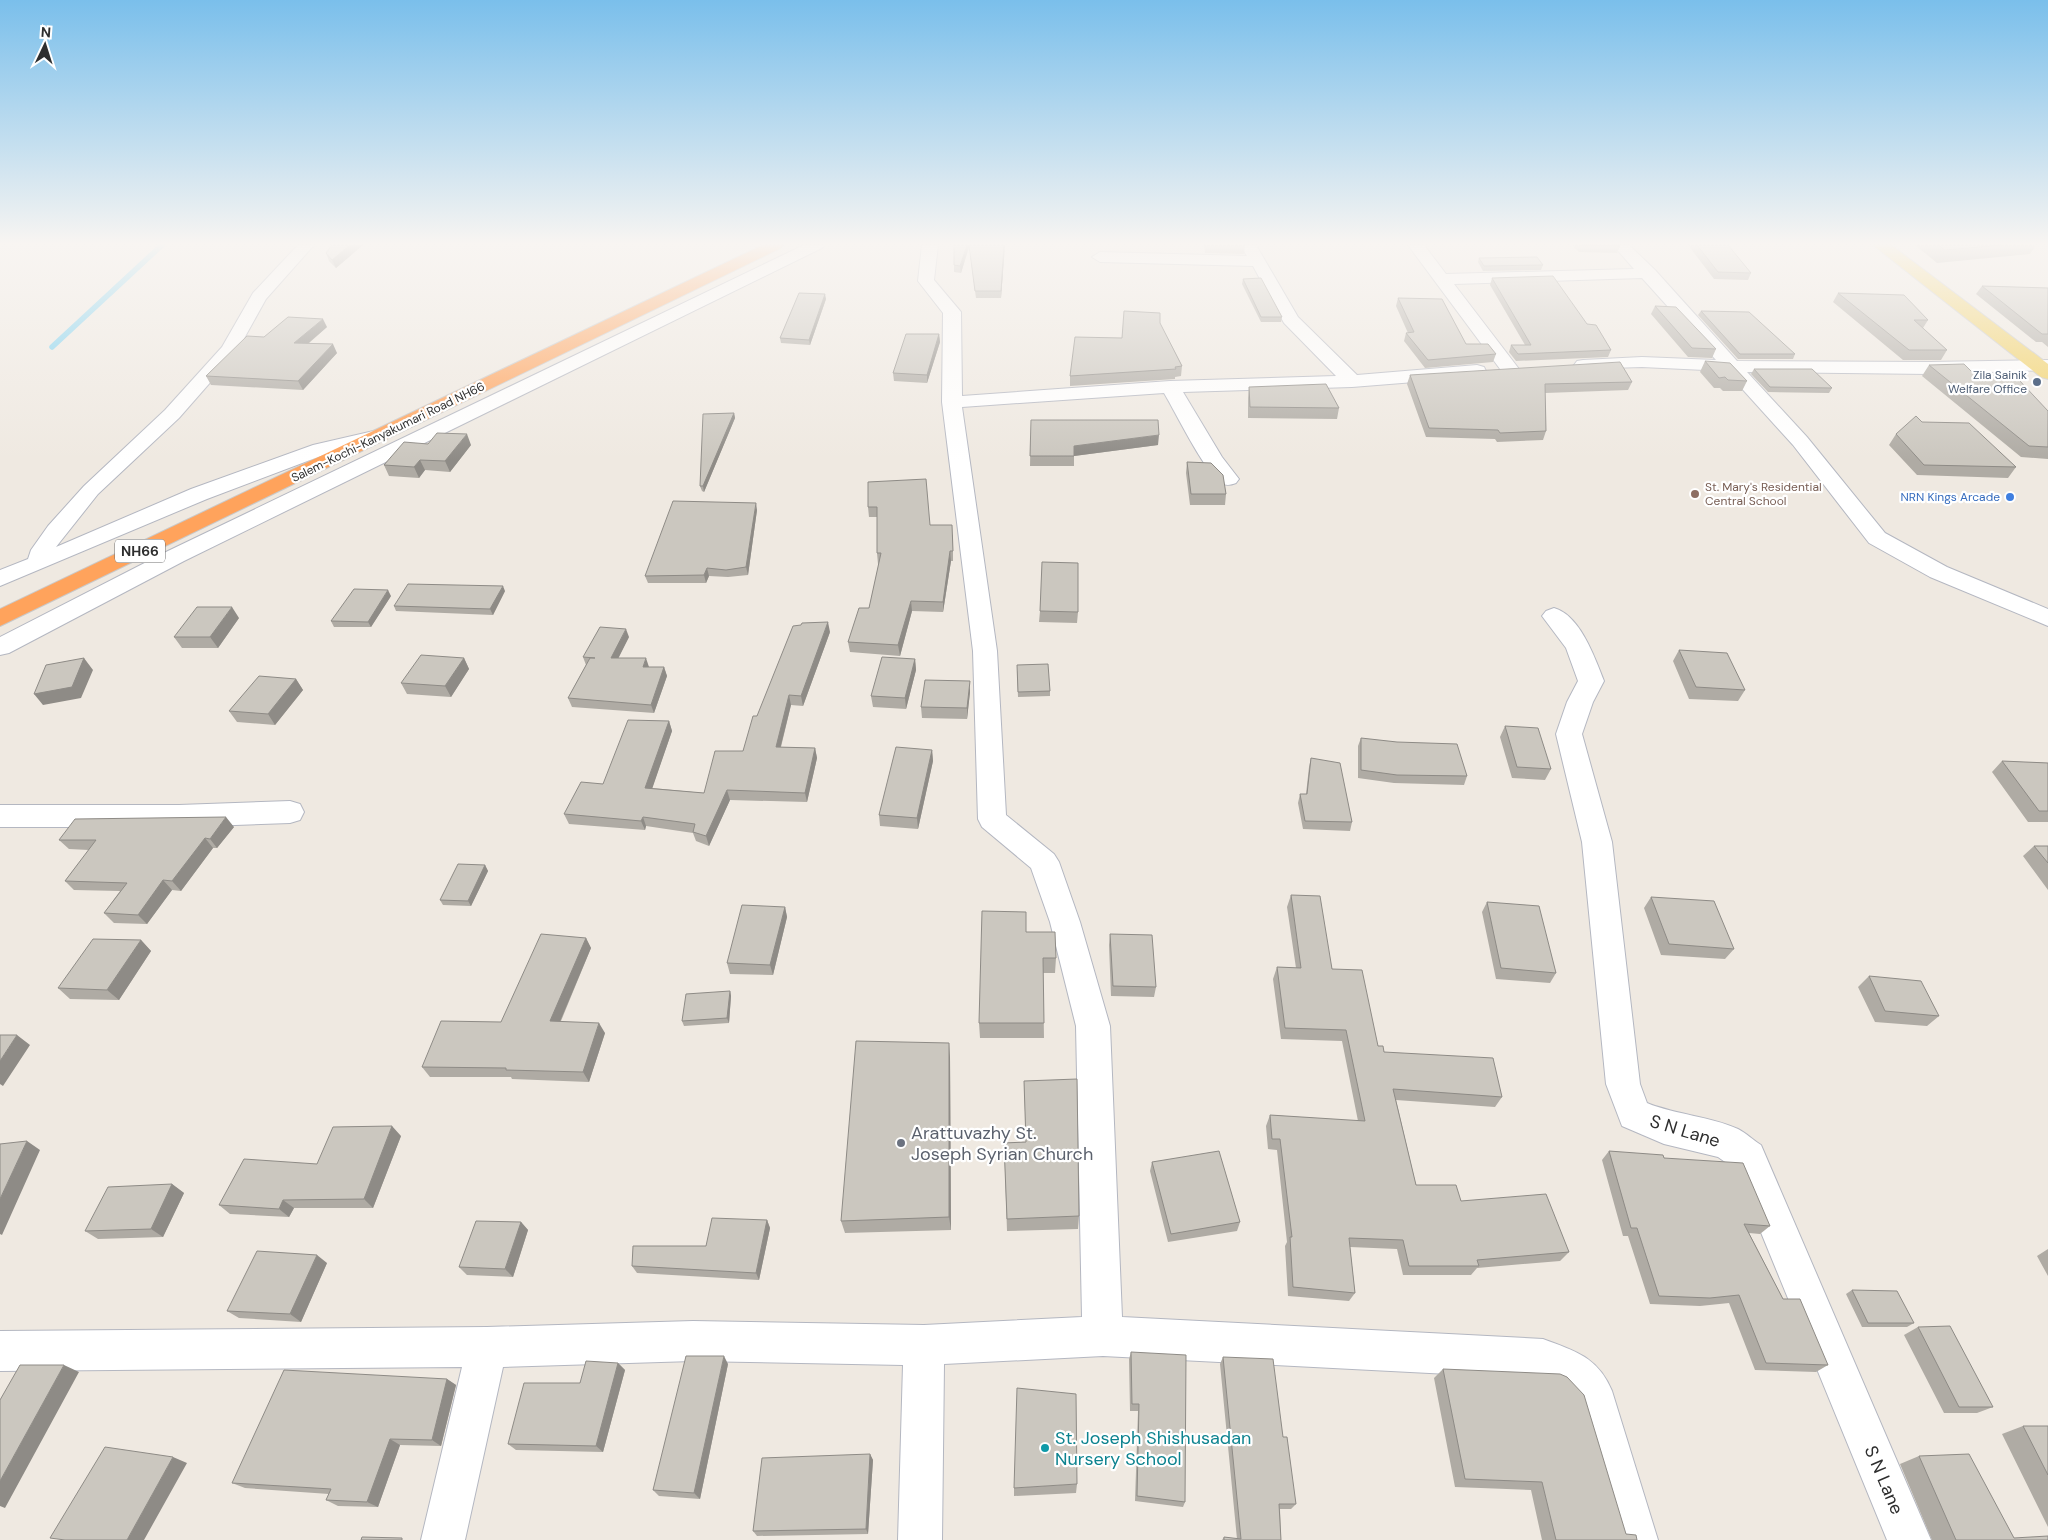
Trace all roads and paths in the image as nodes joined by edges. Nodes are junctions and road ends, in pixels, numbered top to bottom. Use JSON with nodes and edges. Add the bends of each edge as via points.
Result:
{"nodes":[{"id":1,"x":248,"y":317,"type":"edge"},
{"id":2,"x":626,"y":317,"type":"edge"},
{"id":3,"x":668,"y":317,"type":"edge"},
{"id":4,"x":952,"y":317,"type":"edge"},
{"id":5,"x":1289,"y":317,"type":"edge"},
{"id":6,"x":1470,"y":317,"type":"edge"},
{"id":7,"x":1688,"y":317,"type":"edge"},
{"id":8,"x":1976,"y":317,"type":"edge"},
{"id":9,"x":1566,"y":366,"type":"edge"},
{"id":10,"x":1732,"y":366,"type":"junction"},
{"id":11,"x":1529,"y":368,"type":"edge"},
{"id":12,"x":2044,"y":368,"type":"edge"},
{"id":13,"x":1510,"y":369,"type":"junction"},
{"id":14,"x":1352,"y":381,"type":"junction"},
{"id":15,"x":1170,"y":387,"type":"junction"},
{"id":16,"x":952,"y":402,"type":"junction"},
{"id":17,"x":378,"y":436,"type":"junction"},
{"id":18,"x":1229,"y":479,"type":"dead end"},
{"id":19,"x":39,"y":561,"type":"junction"},
{"id":20,"x":0,"y":579,"type":"edge"},
{"id":21,"x":1554,"y":616,"type":"dead end"},
{"id":22,"x":0,"y":618,"type":"edge"},
{"id":23,"x":2048,"y":618,"type":"edge"},
{"id":24,"x":0,"y":647,"type":"edge"},
{"id":25,"x":290,"y":812,"type":"dead end"},
{"id":26,"x":0,"y":816,"type":"edge"},
{"id":27,"x":1103,"y":1336,"type":"junction"},
{"id":28,"x":924,"y":1345,"type":"junction"},
{"id":29,"x":487,"y":1347,"type":"junction"},
{"id":30,"x":0,"y":1351,"type":"edge"},
{"id":31,"x":443,"y":1540,"type":"edge"},
{"id":32,"x":920,"y":1540,"type":"edge"},
{"id":33,"x":1636,"y":1540,"type":"edge"},
{"id":34,"x":1909,"y":1540,"type":"edge"}],
"edges":[{"from":1,"to":19,"type":"street","via":[[230,350],[172,414],[91,490],[42,550]]},
{"from":2,"to":17,"type":"highway","name":"Salem-Kochi-Kanyakumari Road NH66","number":"NH66"},
{"from":3,"to":24,"type":"street","via":[[176,556]]},
{"from":4,"to":16,"type":"street"},
{"from":5,"to":14,"type":"street"},
{"from":6,"to":13,"type":"street"},
{"from":7,"to":10,"type":"street"},
{"from":8,"to":12,"type":"main road"},
{"from":9,"to":10,"type":"street","via":[[1642,362]]},
{"from":10,"to":12,"type":"street"},
{"from":10,"to":23,"type":"street","via":[[1800,441],[1877,538],[1911,557]]},
{"from":11,"to":13,"type":"street"},
{"from":13,"to":14,"type":"street"},
{"from":14,"to":15,"type":"street"},
{"from":15,"to":16,"type":"street"},
{"from":15,"to":18,"type":"street","via":[[1213,460]]},
{"from":16,"to":27,"type":"street","via":[[986,651],[992,819],[1044,862],[1093,1026]]},
{"from":17,"to":19,"type":"street","via":[[320,449],[199,494]]},
{"from":17,"to":22,"type":"highway","name":"Salem-Kochi-Kanyakumari Road NH66","number":"NH66"},
{"from":19,"to":20,"type":"street"},
{"from":21,"to":34,"type":"street","name":"S N Lane","via":[[1578,646],[1591,681],[1569,734],[1597,842],[1623,1084],[1634,1114],[1664,1127],[1726,1142],[1748,1157]]},
{"from":25,"to":26,"type":"street"},
{"from":27,"to":28,"type":"street"},
{"from":27,"to":33,"type":"street","via":[[1543,1359],[1571,1370],[1591,1391]]},
{"from":28,"to":29,"type":"street","via":[[693,1341]]},
{"from":28,"to":32,"type":"street"},
{"from":29,"to":30,"type":"street"},
{"from":29,"to":31,"type":"street"}]}
